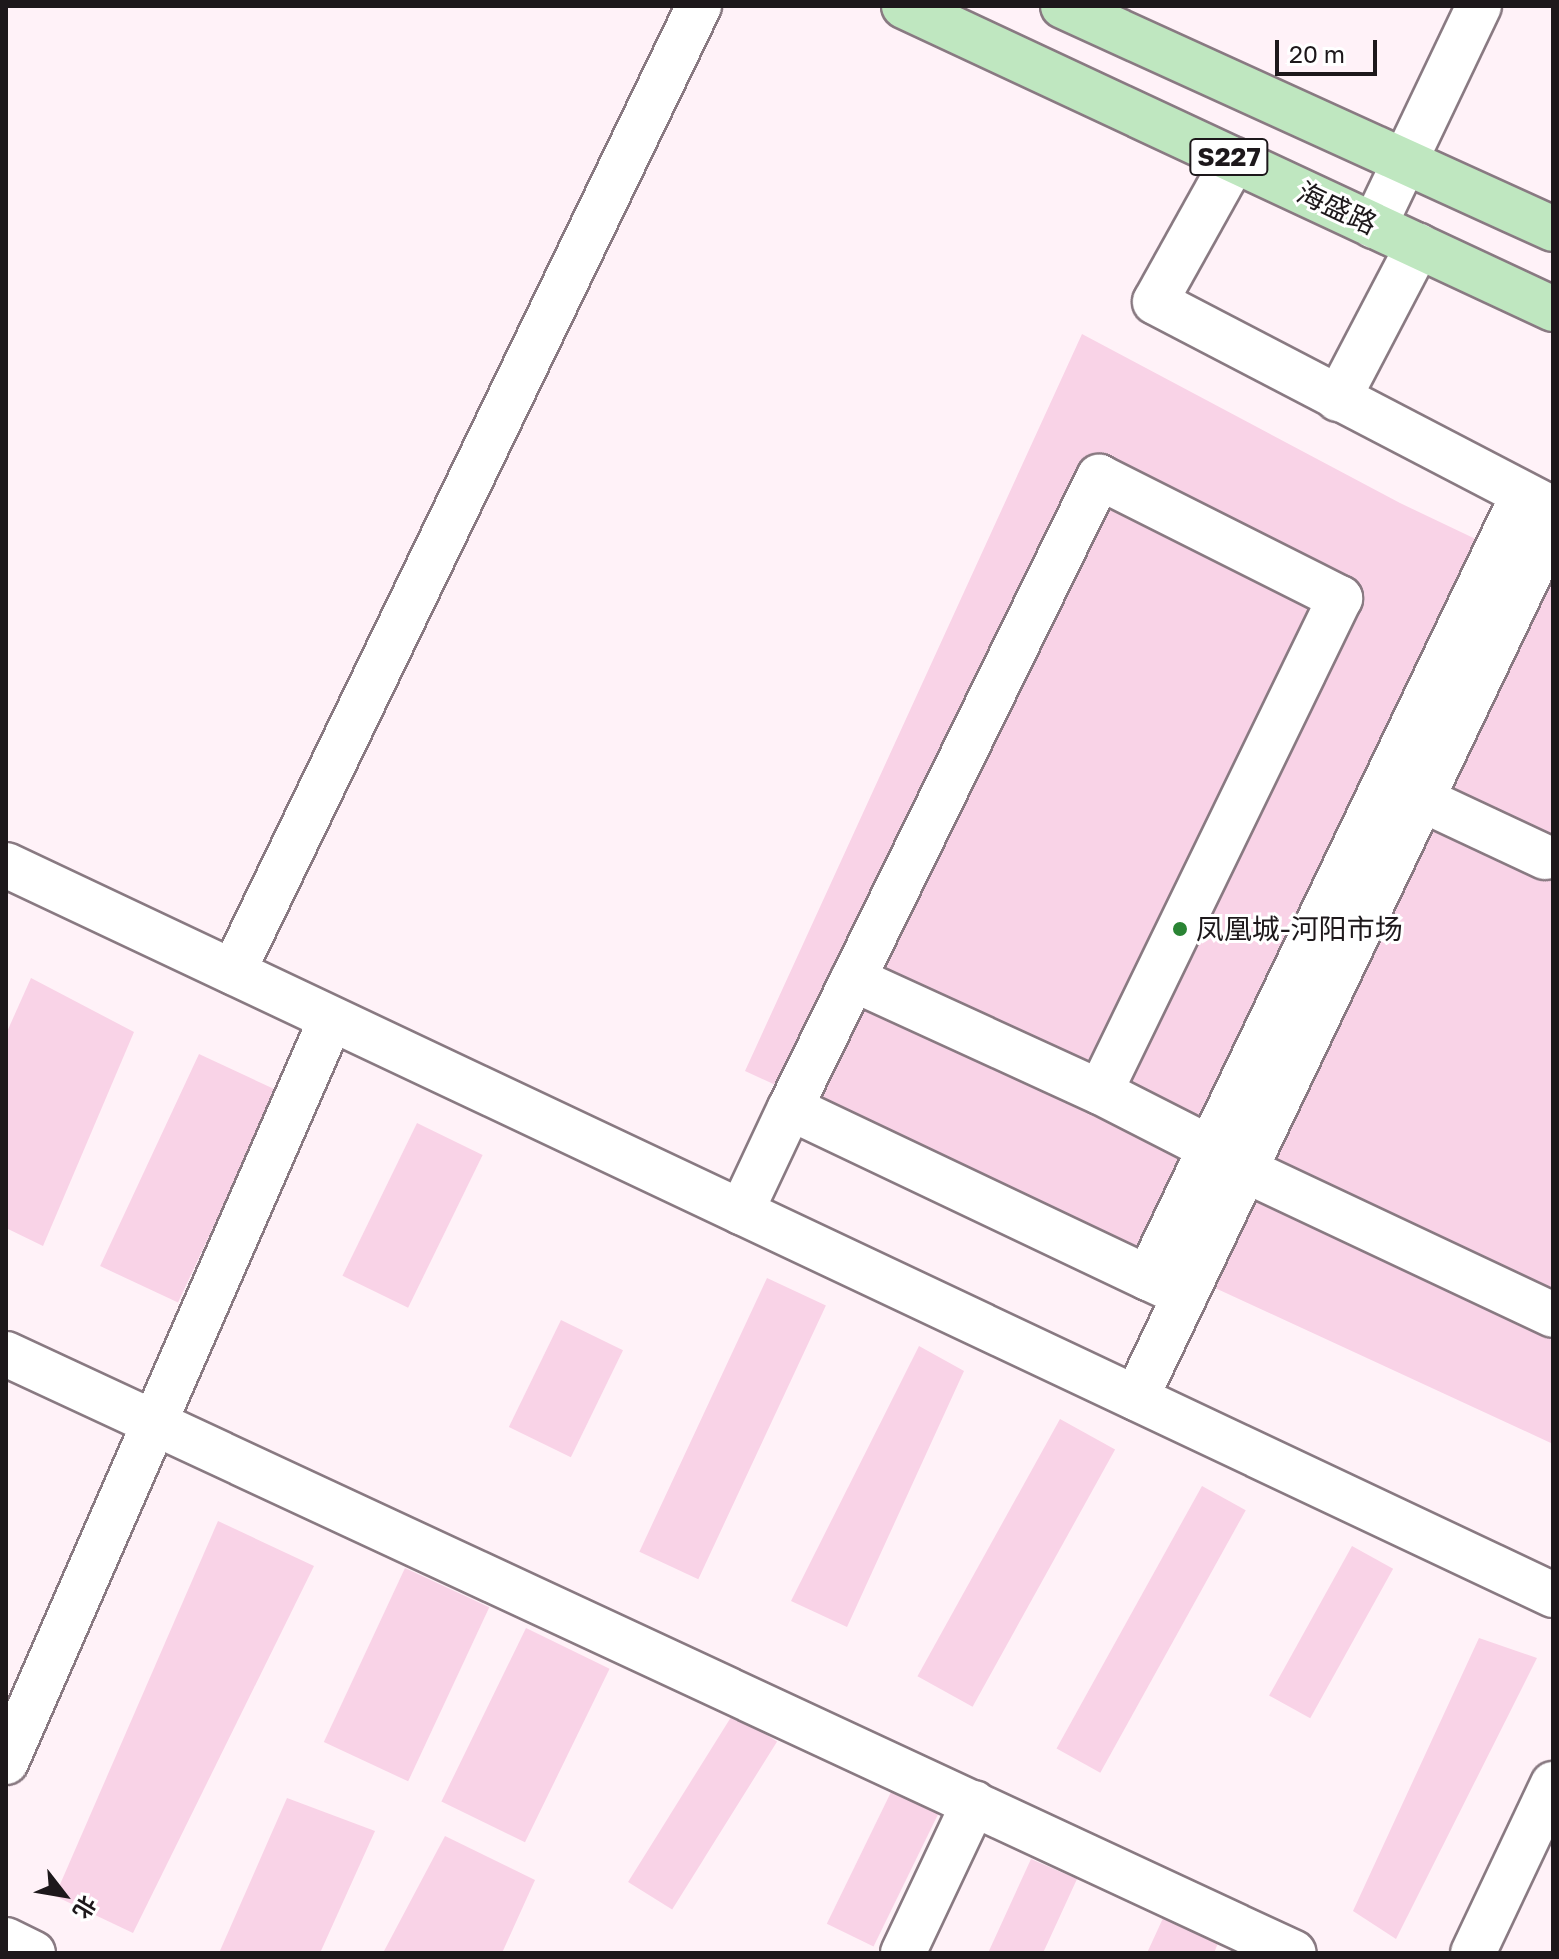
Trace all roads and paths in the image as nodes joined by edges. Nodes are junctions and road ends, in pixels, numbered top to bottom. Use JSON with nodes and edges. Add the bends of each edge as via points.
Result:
{"nodes":[{"id":1,"x":699,"y":6,"type":"edge"},
{"id":2,"x":904,"y":6,"type":"edge"},
{"id":3,"x":1063,"y":6,"type":"edge"},
{"id":4,"x":1479,"y":6,"type":"edge"},
{"id":5,"x":1234,"y":160,"type":"junction"},
{"id":6,"x":1405,"y":162,"type":"junction"},
{"id":7,"x":1374,"y":226,"type":"junction"},
{"id":8,"x":1553,"y":229,"type":"edge"},
{"id":9,"x":1418,"y":246,"type":"junction"},
{"id":10,"x":1553,"y":309,"type":"edge"},
{"id":11,"x":1338,"y":399,"type":"junction"},
{"id":12,"x":1547,"y":516,"type":"edge"},
{"id":13,"x":1421,"y":799,"type":"junction"},
{"id":14,"x":1545,"y":857,"type":"dead end"},
{"id":15,"x":6,"y":865,"type":"edge"},
{"id":16,"x":233,"y":972,"type":"junction"},
{"id":17,"x":853,"y":979,"type":"junction"},
{"id":18,"x":331,"y":1019,"type":"junction"},
{"id":19,"x":1100,"y":1092,"type":"junction"},
{"id":20,"x":790,"y":1108,"type":"junction"},
{"id":21,"x":1227,"y":1159,"type":"junction"},
{"id":22,"x":741,"y":1212,"type":"junction"},
{"id":23,"x":1167,"y":1287,"type":"junction"},
{"id":24,"x":1553,"y":1315,"type":"edge"},
{"id":25,"x":6,"y":1354,"type":"edge"},
{"id":26,"x":1136,"y":1398,"type":"junction"},
{"id":27,"x":156,"y":1420,"type":"junction"},
{"id":28,"x":1553,"y":1595,"type":"edge"},
{"id":29,"x":6,"y":1762,"type":"edge"},
{"id":30,"x":1553,"y":1784,"type":"edge"},
{"id":31,"x":974,"y":1803,"type":"junction"},
{"id":32,"x":6,"y":1940,"type":"edge"},
{"id":33,"x":33,"y":1953,"type":"edge"},
{"id":34,"x":903,"y":1953,"type":"edge"},
{"id":35,"x":1294,"y":1953,"type":"edge"},
{"id":36,"x":1473,"y":1953,"type":"edge"}],
"edges":[{"from":1,"to":16,"type":"street"},
{"from":2,"to":5,"type":"main road","name":"海盛路","number":"S227"},
{"from":3,"to":6,"type":"main road"},
{"from":4,"to":6,"type":"street"},
{"from":5,"to":7,"type":"main road","name":"海盛路","number":"S227"},
{"from":5,"to":11,"type":"street","via":[[1155,302]]},
{"from":6,"to":7,"type":"street"},
{"from":6,"to":8,"type":"main road"},
{"from":7,"to":9,"type":"main road","name":"海盛路","number":"S227"},
{"from":9,"to":10,"type":"main road","name":"海盛路","number":"S227"},
{"from":9,"to":11,"type":"street"},
{"from":11,"to":12,"type":"street"},
{"from":12,"to":13,"type":"street"},
{"from":12,"to":21,"type":"street"},
{"from":13,"to":14,"type":"street"},
{"from":13,"to":21,"type":"street"},
{"from":15,"to":16,"type":"street"},
{"from":16,"to":18,"type":"street"},
{"from":17,"to":19,"type":"street"},
{"from":17,"to":19,"type":"street","via":[[1099,477],[1340,598]]},
{"from":17,"to":20,"type":"street"},
{"from":18,"to":22,"type":"street"},
{"from":18,"to":27,"type":"street"},
{"from":19,"to":21,"type":"street"},
{"from":20,"to":22,"type":"street"},
{"from":20,"to":23,"type":"street"},
{"from":21,"to":23,"type":"street"},
{"from":21,"to":24,"type":"street"},
{"from":22,"to":26,"type":"street"},
{"from":23,"to":26,"type":"street"},
{"from":25,"to":27,"type":"street"},
{"from":26,"to":28,"type":"street"},
{"from":27,"to":29,"type":"street"},
{"from":27,"to":31,"type":"street"},
{"from":30,"to":36,"type":"street"},
{"from":31,"to":34,"type":"street"},
{"from":31,"to":35,"type":"street"},
{"from":32,"to":33,"type":"street"}]}
